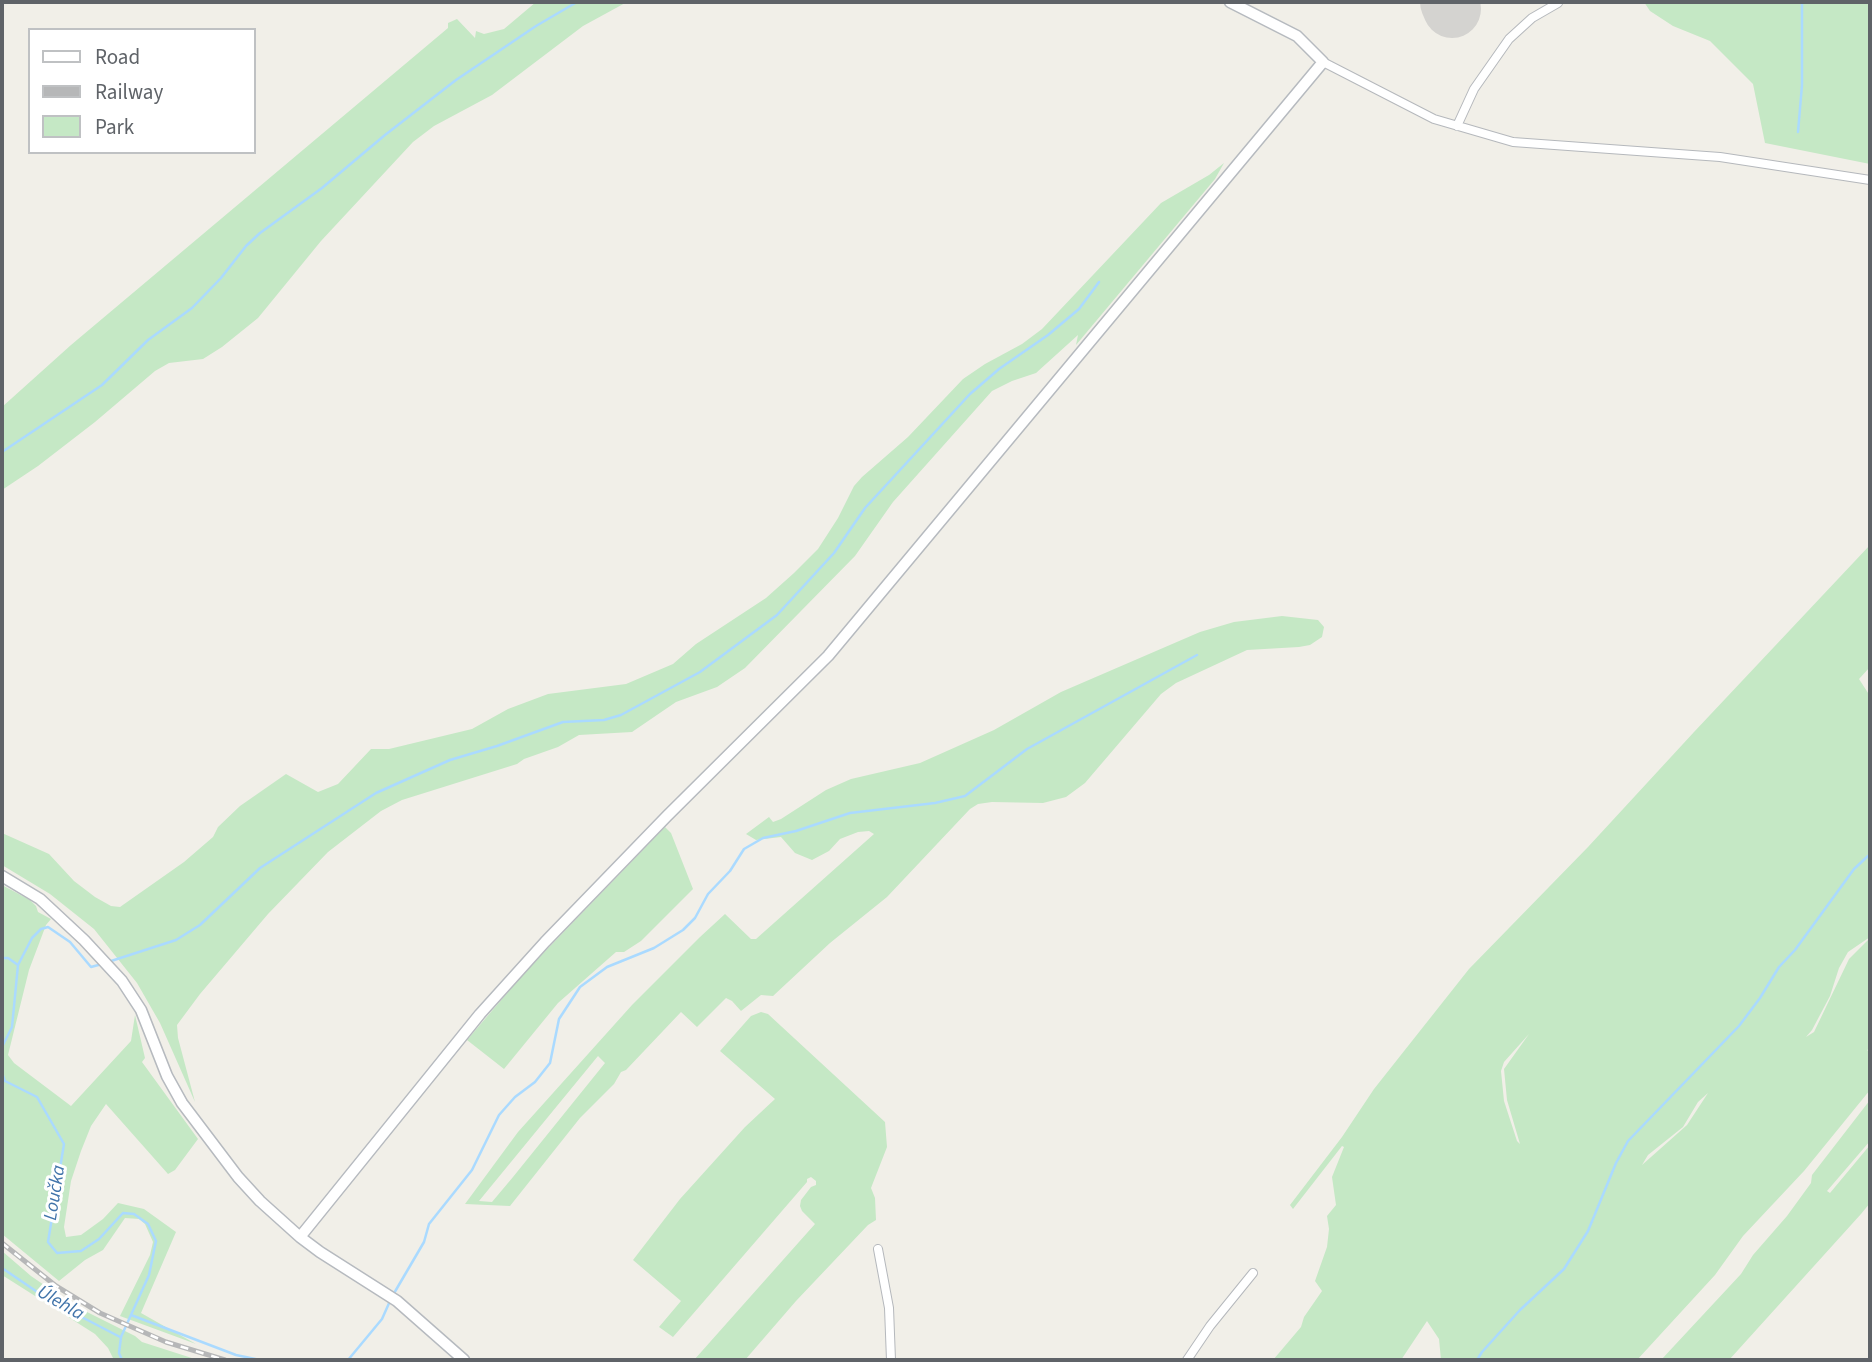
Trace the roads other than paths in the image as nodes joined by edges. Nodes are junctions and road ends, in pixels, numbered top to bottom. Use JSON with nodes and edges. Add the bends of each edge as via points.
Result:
{"nodes":[{"id":1,"x":1230,"y":2,"type":"edge"},
{"id":2,"x":1558,"y":3,"type":"edge"},
{"id":3,"x":1323,"y":62,"type":"junction"},
{"id":4,"x":1457,"y":126,"type":"junction"},
{"id":5,"x":1870,"y":180,"type":"edge"},
{"id":6,"x":2,"y":876,"type":"edge"},
{"id":7,"x":300,"y":1237,"type":"junction"},
{"id":8,"x":878,"y":1249,"type":"dead end"},
{"id":9,"x":1253,"y":1273,"type":"dead end"},
{"id":10,"x":464,"y":1360,"type":"edge"},
{"id":11,"x":891,"y":1360,"type":"edge"},
{"id":12,"x":1187,"y":1360,"type":"edge"}],
"edges":[{"from":1,"to":3,"type":"street","via":[[1297,36]]},
{"from":2,"to":4,"type":"street","via":[[1509,39],[1474,89]]},
{"from":3,"to":4,"type":"street","via":[[1434,119]]},
{"from":3,"to":7,"type":"street","via":[[828,656],[526,963]]},
{"from":4,"to":5,"type":"street","via":[[1513,142],[1720,157]]},
{"from":6,"to":7,"type":"street","via":[[40,899],[115,972],[141,1010],[167,1076],[188,1111],[247,1187]]},
{"from":7,"to":10,"type":"street","via":[[397,1301]]},
{"from":8,"to":11,"type":"street","via":[[889,1308]]},
{"from":9,"to":12,"type":"street"}]}
